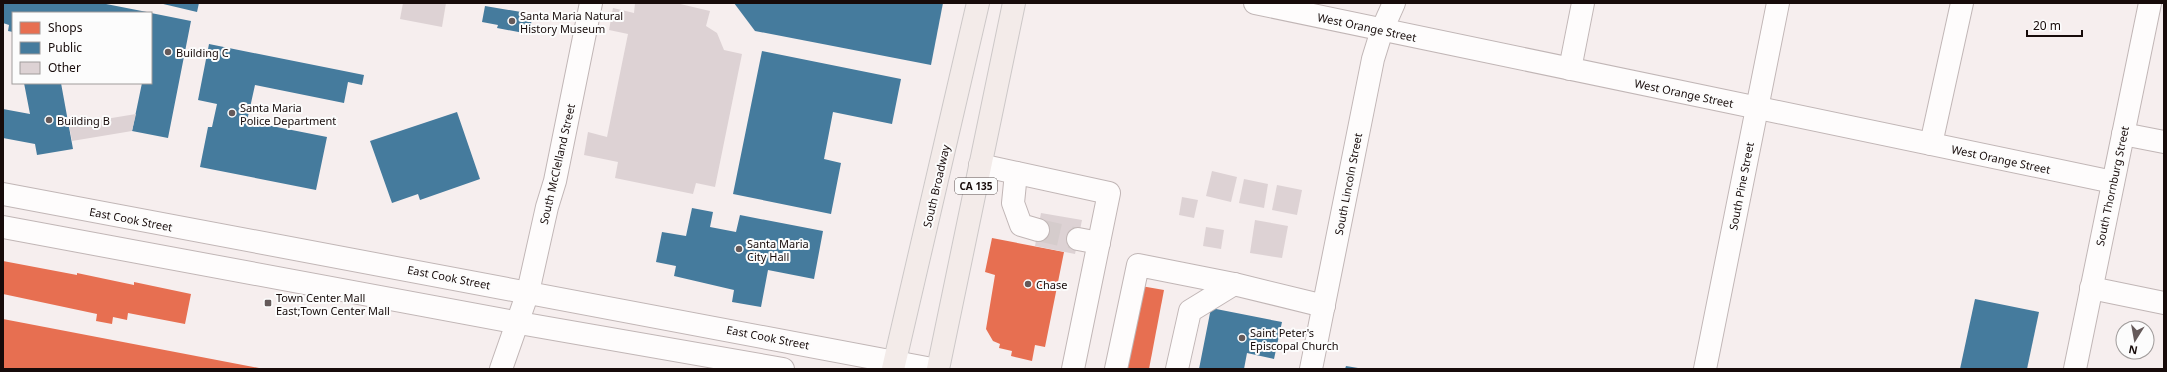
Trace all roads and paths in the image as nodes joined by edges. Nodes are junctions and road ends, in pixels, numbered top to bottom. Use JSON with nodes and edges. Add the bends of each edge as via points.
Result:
{"nodes":[{"id":1,"x":591,"y":3,"type":"edge"},
{"id":2,"x":978,"y":3,"type":"edge"},
{"id":3,"x":1014,"y":3,"type":"edge"},
{"id":4,"x":1255,"y":3,"type":"edge"},
{"id":5,"x":1394,"y":3,"type":"edge"},
{"id":6,"x":1583,"y":3,"type":"edge"},
{"id":7,"x":1778,"y":3,"type":"edge"},
{"id":8,"x":1962,"y":3,"type":"edge"},
{"id":9,"x":2150,"y":3,"type":"edge"},
{"id":10,"x":1382,"y":30,"type":"junction"},
{"id":11,"x":1570,"y":69,"type":"junction"},
{"id":12,"x":1757,"y":108,"type":"junction"},
{"id":13,"x":2123,"y":134,"type":"junction"},
{"id":14,"x":2164,"y":142,"type":"edge"},
{"id":15,"x":1931,"y":144,"type":"junction"},
{"id":16,"x":980,"y":166,"type":"junction"},
{"id":17,"x":1016,"y":173,"type":"junction"},
{"id":18,"x":2113,"y":182,"type":"junction"},
{"id":19,"x":3,"y":194,"type":"edge"},
{"id":20,"x":3,"y":227,"type":"edge"},
{"id":21,"x":174,"y":228,"type":"junction"},
{"id":22,"x":1038,"y":230,"type":"tunnel mouth"},
{"id":23,"x":1078,"y":239,"type":"tunnel mouth"},
{"id":24,"x":1099,"y":243,"type":"junction"},
{"id":25,"x":168,"y":258,"type":"junction"},
{"id":26,"x":1234,"y":284,"type":"junction"},
{"id":27,"x":2092,"y":288,"type":"junction"},
{"id":28,"x":528,"y":292,"type":"junction"},
{"id":29,"x":2164,"y":303,"type":"edge"},
{"id":30,"x":1324,"y":306,"type":"junction"},
{"id":31,"x":516,"y":322,"type":"junction"},
{"id":32,"x":894,"y":365,"type":"edge"},
{"id":33,"x":501,"y":369,"type":"edge"},
{"id":34,"x":780,"y":369,"type":"edge"},
{"id":35,"x":932,"y":369,"type":"edge"},
{"id":36,"x":938,"y":369,"type":"edge"},
{"id":37,"x":1073,"y":369,"type":"edge"},
{"id":38,"x":1116,"y":369,"type":"edge"},
{"id":39,"x":1177,"y":369,"type":"edge"},
{"id":40,"x":1311,"y":369,"type":"edge"},
{"id":41,"x":1705,"y":369,"type":"edge"},
{"id":42,"x":2075,"y":369,"type":"edge"}],
"edges":[{"from":1,"to":28,"type":"street","name":"South McClelland Street","via":[[556,182],[547,207]]},
{"from":2,"to":32,"type":"main road","name":"South Broadway"},
{"from":3,"to":16,"type":"main road","number":"CA 135"},
{"from":4,"to":10,"type":"street","name":"West Orange Street"},
{"from":5,"to":10,"type":"street","name":"South Lincoln Street"},
{"from":6,"to":11,"type":"street"},
{"from":7,"to":12,"type":"street","name":"South Pine Street"},
{"from":8,"to":15,"type":"street"},
{"from":9,"to":13,"type":"street","name":"South Thornburg Street"},
{"from":10,"to":11,"type":"street","name":"West Orange Street"},
{"from":10,"to":30,"type":"street","name":"South Lincoln Street","via":[[1373,60]]},
{"from":11,"to":12,"type":"street","name":"West Orange Street"},
{"from":12,"to":15,"type":"street","name":"West Orange Street"},
{"from":12,"to":41,"type":"street","name":"South Pine Street"},
{"from":13,"to":14,"type":"street"},
{"from":13,"to":18,"type":"street","name":"South Thornburg Street"},
{"from":15,"to":18,"type":"street","name":"West Orange Street"},
{"from":16,"to":17,"type":"street"},
{"from":16,"to":36,"type":"main road","number":"CA 135"},
{"from":17,"to":22,"type":"street","via":[[1013,204],[1021,225]]},
{"from":17,"to":24,"type":"street","via":[[1110,193]]},
{"from":18,"to":27,"type":"street","name":"South Thornburg Street"},
{"from":19,"to":21,"type":"street","name":"East Cook Street"},
{"from":20,"to":25,"type":"street"},
{"from":21,"to":25,"type":"street"},
{"from":21,"to":28,"type":"street","name":"East Cook Street"},
{"from":23,"to":24,"type":"street"},
{"from":24,"to":37,"type":"street"},
{"from":25,"to":31,"type":"street"},
{"from":26,"to":30,"type":"street"},
{"from":26,"to":38,"type":"street","via":[[1138,265]]},
{"from":26,"to":39,"type":"street","via":[[1190,311]]},
{"from":27,"to":29,"type":"street"},
{"from":27,"to":42,"type":"street","name":"South Thornburg Street"},
{"from":28,"to":31,"type":"street","name":"South McClelland Street"},
{"from":28,"to":32,"type":"street","name":"East Cook Street"},
{"from":30,"to":40,"type":"street","name":"South Lincoln Street"},
{"from":31,"to":33,"type":"street","name":"South McClelland Street"},
{"from":31,"to":34,"type":"street"},
{"from":32,"to":35,"type":"street","name":"East Cook Street"}]}
